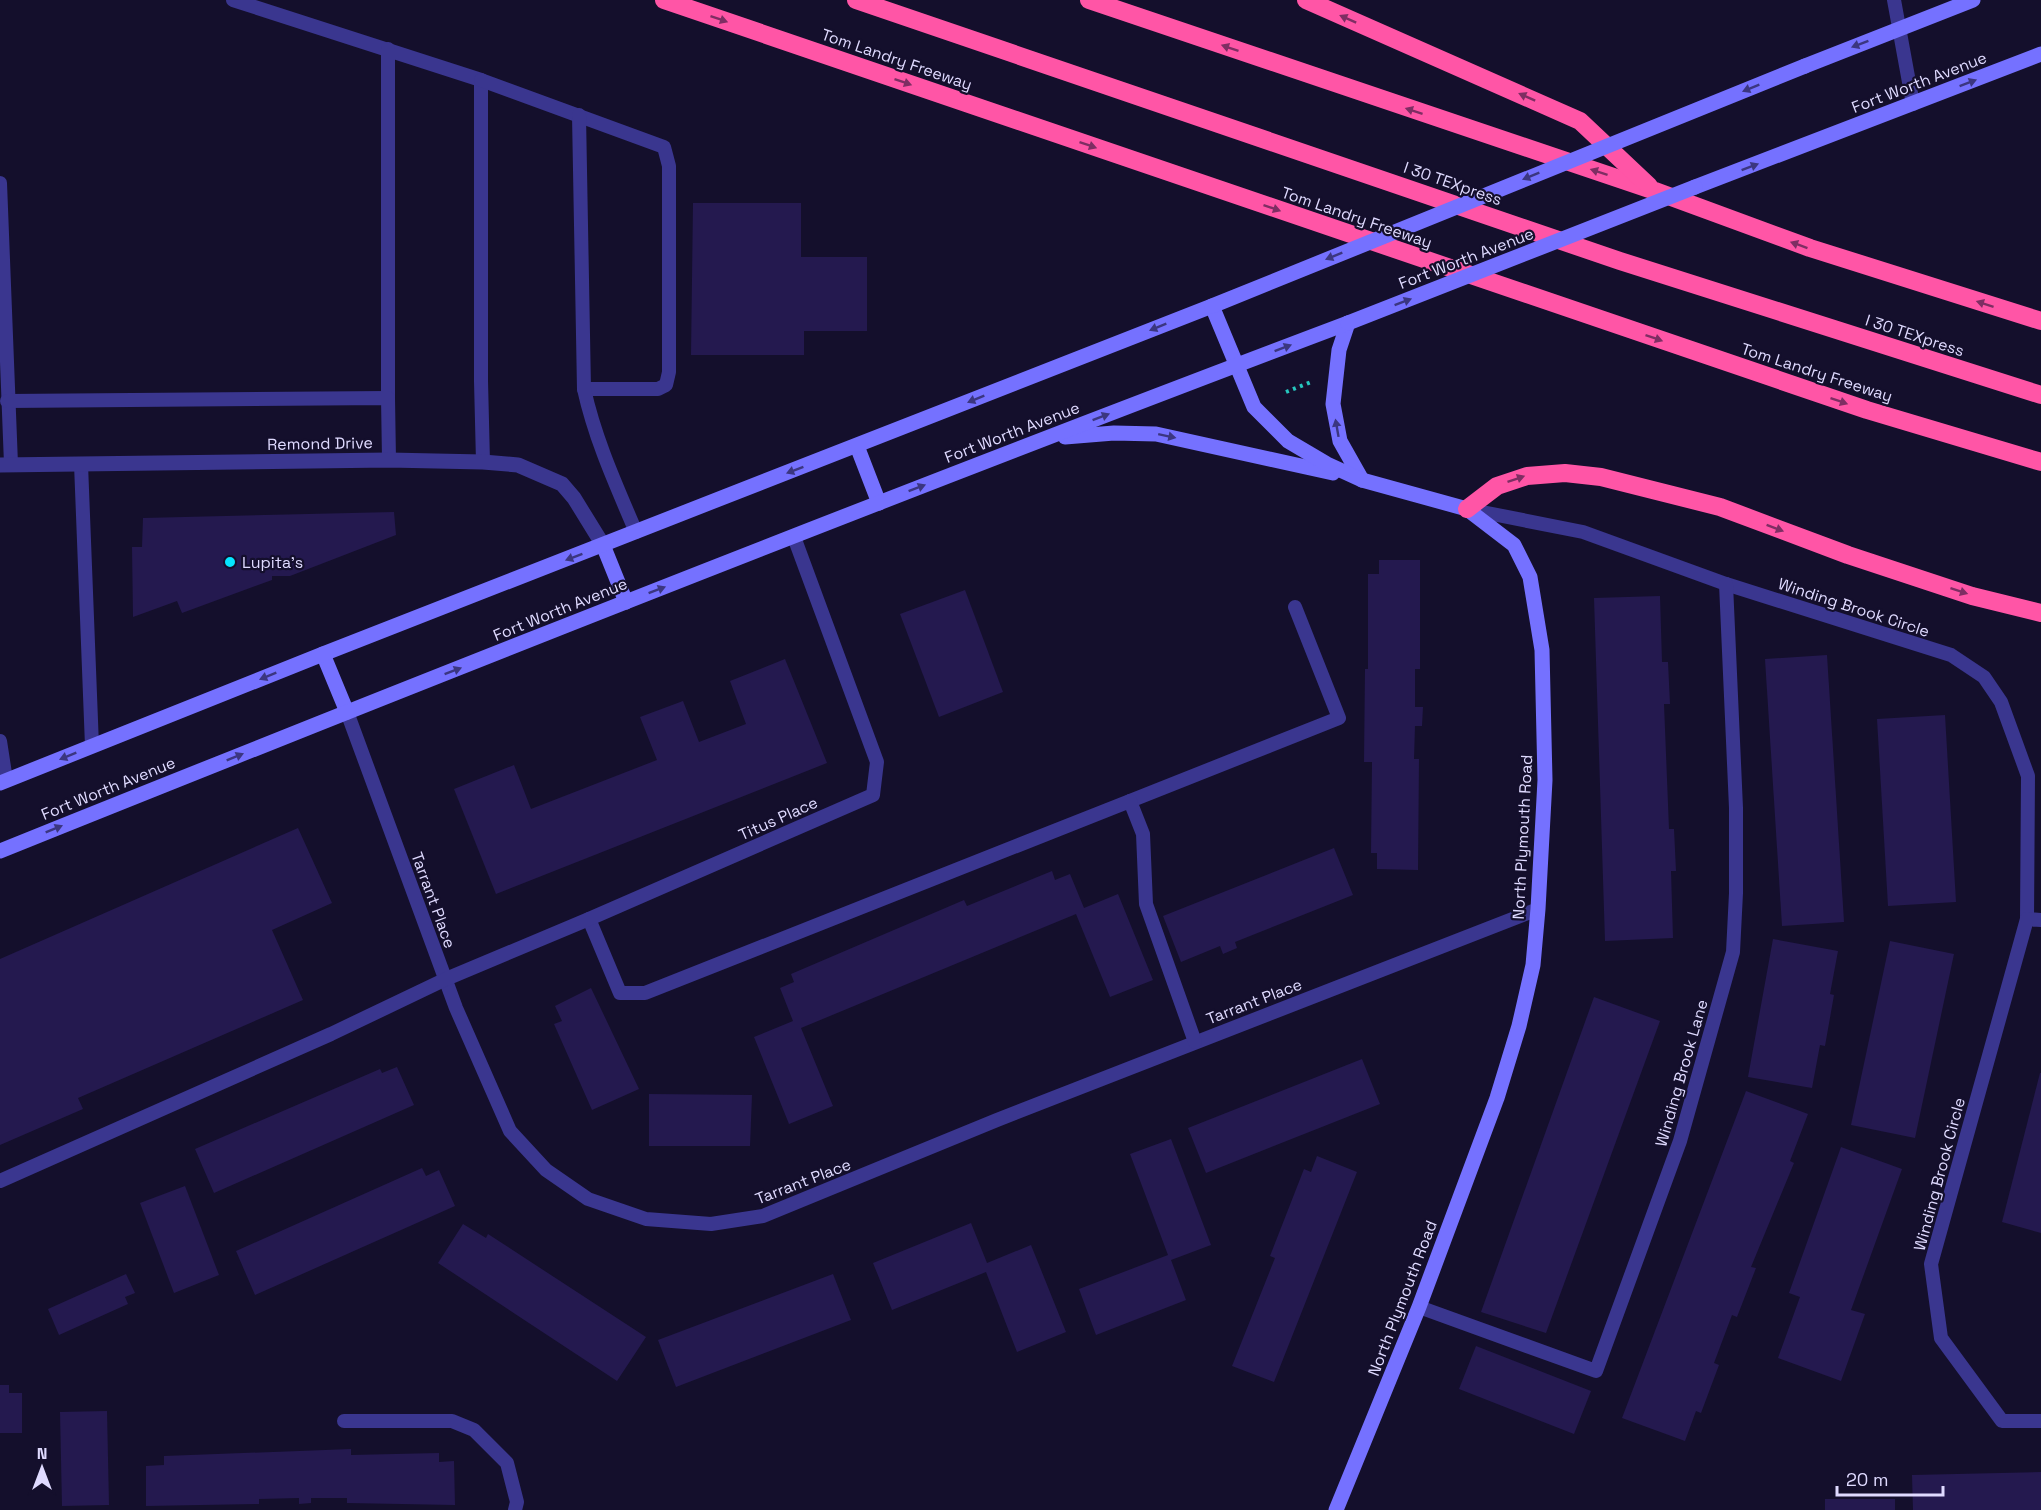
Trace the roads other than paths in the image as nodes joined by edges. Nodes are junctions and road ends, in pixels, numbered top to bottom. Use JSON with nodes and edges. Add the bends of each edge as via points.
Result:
{"nodes":[{"id":1,"x":233,"y":0,"type":"edge"},
{"id":2,"x":664,"y":0,"type":"edge"},
{"id":3,"x":856,"y":0,"type":"edge"},
{"id":4,"x":1089,"y":0,"type":"edge"},
{"id":5,"x":1306,"y":0,"type":"edge"},
{"id":6,"x":1894,"y":0,"type":"edge"},
{"id":7,"x":1973,"y":0,"type":"edge"},
{"id":8,"x":1899,"y":29,"type":"junction"},
{"id":9,"x":388,"y":49,"type":"junction"},
{"id":10,"x":2041,"y":54,"type":"edge"},
{"id":11,"x":482,"y":81,"type":"junction"},
{"id":12,"x":1913,"y":104,"type":"junction"},
{"id":13,"x":579,"y":115,"type":"junction"},
{"id":14,"x":0,"y":183,"type":"edge"},
{"id":15,"x":1655,"y":191,"type":"junction"},
{"id":16,"x":1212,"y":306,"type":"junction"},
{"id":17,"x":2041,"y":321,"type":"edge"},
{"id":18,"x":1348,"y":323,"type":"junction"},
{"id":19,"x":1237,"y":365,"type":"junction"},
{"id":20,"x":584,"y":389,"type":"junction"},
{"id":21,"x":2041,"y":395,"type":"edge"},
{"id":22,"x":388,"y":398,"type":"junction"},
{"id":23,"x":7,"y":401,"type":"junction"},
{"id":24,"x":1046,"y":438,"type":"junction"},
{"id":25,"x":857,"y":446,"type":"junction"},
{"id":26,"x":389,"y":460,"type":"junction"},
{"id":27,"x":483,"y":462,"type":"junction"},
{"id":28,"x":2041,"y":462,"type":"edge"},
{"id":29,"x":5,"y":464,"type":"edge"},
{"id":30,"x":81,"y":464,"type":"junction"},
{"id":31,"x":1362,"y":480,"type":"junction"},
{"id":32,"x":879,"y":503,"type":"junction"},
{"id":33,"x":1467,"y":509,"type":"junction"},
{"id":34,"x":636,"y":532,"type":"junction"},
{"id":35,"x":794,"y":537,"type":"junction"},
{"id":36,"x":603,"y":545,"type":"junction"},
{"id":37,"x":1726,"y":584,"type":"junction"},
{"id":38,"x":626,"y":602,"type":"junction"},
{"id":39,"x":1295,"y":607,"type":"dead end"},
{"id":40,"x":2041,"y":613,"type":"edge"},
{"id":41,"x":323,"y":654,"type":"junction"},
{"id":42,"x":347,"y":712,"type":"junction"},
{"id":43,"x":0,"y":741,"type":"edge"},
{"id":44,"x":92,"y":746,"type":"junction"},
{"id":45,"x":3,"y":782,"type":"edge"},
{"id":46,"x":1130,"y":801,"type":"junction"},
{"id":47,"x":0,"y":851,"type":"edge"},
{"id":48,"x":1538,"y":909,"type":"junction"},
{"id":49,"x":589,"y":919,"type":"junction"},
{"id":50,"x":2027,"y":919,"type":"junction"},
{"id":51,"x":2041,"y":920,"type":"edge"},
{"id":52,"x":446,"y":979,"type":"junction"},
{"id":53,"x":1195,"y":1042,"type":"junction"},
{"id":54,"x":0,"y":1181,"type":"edge"},
{"id":55,"x":1419,"y":1307,"type":"junction"},
{"id":56,"x":344,"y":1421,"type":"dead end"},
{"id":57,"x":2041,"y":1421,"type":"edge"},
{"id":58,"x":515,"y":1510,"type":"edge"},
{"id":59,"x":1336,"y":1510,"type":"edge"}],
"edges":[{"from":1,"to":9,"type":"lane"},
{"from":2,"to":28,"type":"highway","name":"Tom Landry Freeway","one_way":true,"via":[[1856,406]]},
{"from":3,"to":21,"type":"highway","name":"I 30 TEXpress","via":[[1620,261]]},
{"from":15,"to":4,"type":"highway","one_way":true},
{"from":15,"to":5,"type":"highway","one_way":true,"via":[[1580,121]]},
{"from":6,"to":8,"type":"lane"},
{"from":7,"to":8,"type":"main road"},
{"from":8,"to":12,"type":"lane"},
{"from":8,"to":16,"type":"main road","one_way":true,"bridge":true},
{"from":9,"to":11,"type":"lane"},
{"from":9,"to":22,"type":"lane"},
{"from":12,"to":10,"type":"main road","name":"Fort Worth Avenue","one_way":true},
{"from":11,"to":13,"type":"lane"},
{"from":11,"to":27,"type":"lane"},
{"from":18,"to":12,"type":"main road","name":"Fort Worth Avenue","one_way":true,"bridge":true},
{"from":13,"to":20,"type":"lane"},
{"from":13,"to":20,"type":"lane","via":[[664,147],[669,166],[666,385],[658,389]]},
{"from":14,"to":23,"type":"lane"},
{"from":17,"to":15,"type":"highway","one_way":true,"via":[[1809,248]]},
{"from":16,"to":19,"type":"main road","name":"North Plymouth Road"},
{"from":16,"to":25,"type":"main road","one_way":true},
{"from":19,"to":18,"type":"main road","name":"Fort Worth Avenue","one_way":true},
{"from":31,"to":18,"type":"main road","one_way":true,"via":[[1340,441],[1333,404],[1339,350]]},
{"from":24,"to":19,"type":"main road","name":"Fort Worth Avenue","one_way":true},
{"from":19,"to":31,"type":"main road","name":"North Plymouth Road","via":[[1254,407],[1288,441]]},
{"from":20,"to":34,"type":"lane","via":[[590,417]]},
{"from":22,"to":23,"type":"lane"},
{"from":22,"to":26,"type":"lane"},
{"from":23,"to":29,"type":"lane"},
{"from":24,"to":31,"type":"main road","one_way":true,"via":[[1156,434]]},
{"from":32,"to":24,"type":"main road","name":"Fort Worth Avenue","one_way":true},
{"from":25,"to":32,"type":"main road"},
{"from":25,"to":34,"type":"main road","one_way":true},
{"from":26,"to":27,"type":"street","name":"Remond Drive"},
{"from":26,"to":30,"type":"street","name":"Remond Drive"},
{"from":27,"to":36,"type":"street","name":"Remond Drive","via":[[518,465],[562,484]]},
{"from":29,"to":30,"type":"street","name":"Remond Drive"},
{"from":30,"to":44,"type":"lane"},
{"from":31,"to":33,"type":"main road","name":"North Plymouth Road"},
{"from":32,"to":35,"type":"main road","name":"Fort Worth Avenue"},
{"from":33,"to":37,"type":"lane","name":"Winding Brook Circle","via":[[1583,532]]},
{"from":33,"to":40,"type":"highway","one_way":true,"via":[[1497,486],[1527,476],[1565,473],[1601,477],[1720,507],[1972,596]]},
{"from":33,"to":48,"type":"main road","name":"North Plymouth Road","via":[[1514,545],[1530,577],[1542,650],[1545,756]]},
{"from":34,"to":36,"type":"main road"},
{"from":38,"to":35,"type":"main road","name":"Fort Worth Avenue","one_way":true},
{"from":35,"to":49,"type":"lane","name":"Titus Place","via":[[877,762],[873,795]]},
{"from":36,"to":38,"type":"main road"},
{"from":36,"to":41,"type":"main road","one_way":true},
{"from":37,"to":50,"type":"lane","name":"Winding Brook Circle","via":[[1951,655],[1984,677],[2001,702],[2028,776]]},
{"from":37,"to":55,"type":"lane","name":"Winding Brook Lane","via":[[1736,808],[1733,952],[1680,1141],[1596,1371]]},
{"from":42,"to":38,"type":"main road","name":"Fort Worth Avenue","one_way":true},
{"from":39,"to":46,"type":"lane","via":[[1339,718]]},
{"from":41,"to":42,"type":"main road"},
{"from":41,"to":44,"type":"main road","one_way":true},
{"from":47,"to":42,"type":"main road","name":"Fort Worth Avenue","one_way":true},
{"from":42,"to":52,"type":"lane","name":"Tarrant Place"},
{"from":43,"to":45,"type":"lane"},
{"from":44,"to":45,"type":"main road","one_way":true},
{"from":46,"to":49,"type":"lane","via":[[645,993],[620,993]]},
{"from":46,"to":53,"type":"lane","via":[[1143,834],[1146,904]]},
{"from":48,"to":53,"type":"lane","name":"Tarrant Place"},
{"from":48,"to":55,"type":"main road","name":"North Plymouth Road","via":[[1533,965],[1519,1026],[1497,1098]]},
{"from":49,"to":52,"type":"lane","name":"Titus Place"},
{"from":50,"to":51,"type":"lane"},
{"from":50,"to":57,"type":"lane","name":"Winding Brook Circle","via":[[1931,1264],[1941,1338],[2002,1421]]},
{"from":52,"to":53,"type":"lane","name":"Tarrant Place","via":[[510,1131],[546,1170],[588,1199],[646,1219],[711,1224],[763,1216]]},
{"from":52,"to":54,"type":"lane","name":"Titus Place"},
{"from":55,"to":59,"type":"main road","name":"North Plymouth Road"},
{"from":56,"to":58,"type":"lane","via":[[453,1421],[474,1430],[507,1463],[517,1502]]}]}
